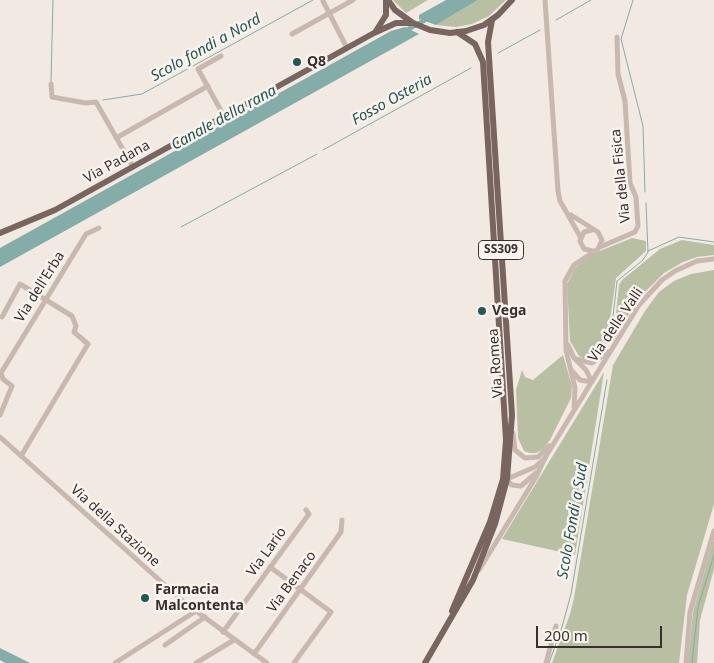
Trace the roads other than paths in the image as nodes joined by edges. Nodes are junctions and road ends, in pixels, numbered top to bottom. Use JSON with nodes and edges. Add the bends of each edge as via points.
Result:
{"nodes":[{"id":1,"x":353,"y":0,"type":"edge"},
{"id":2,"x":387,"y":0,"type":"edge"},
{"id":3,"x":512,"y":0,"type":"edge"},
{"id":4,"x":545,"y":0,"type":"edge"},
{"id":5,"x":323,"y":1,"type":"dead end"},
{"id":6,"x":329,"y":13,"type":"junction"},
{"id":7,"x":492,"y":20,"type":"junction"},
{"id":8,"x":413,"y":24,"type":"junction"},
{"id":9,"x":457,"y":32,"type":"junction"},
{"id":10,"x":374,"y":33,"type":"junction"},
{"id":11,"x":292,"y":34,"type":"dead end"},
{"id":12,"x":617,"y":37,"type":"dead end"},
{"id":13,"x":347,"y":48,"type":"junction"},
{"id":14,"x":221,"y":56,"type":"dead end"},
{"id":15,"x":52,"y":84,"type":"dead end"},
{"id":16,"x":208,"y":86,"type":"junction"},
{"id":17,"x":224,"y":116,"type":"junction"},
{"id":18,"x":116,"y":138,"type":"junction"},
{"id":19,"x":133,"y":167,"type":"junction"},
{"id":20,"x":566,"y":211,"type":"junction"},
{"id":21,"x":99,"y":228,"type":"dead end"},
{"id":22,"x":592,"y":230,"type":"junction"},
{"id":23,"x":0,"y":233,"type":"edge"},
{"id":24,"x":600,"y":235,"type":"junction"},
{"id":25,"x":581,"y":238,"type":"junction"},
{"id":26,"x":616,"y":241,"type":"junction"},
{"id":27,"x":582,"y":246,"type":"junction"},
{"id":28,"x":599,"y":248,"type":"junction"},
{"id":29,"x":594,"y":251,"type":"junction"},
{"id":30,"x":580,"y":259,"type":"junction"},
{"id":31,"x":714,"y":259,"type":"edge"},
{"id":32,"x":46,"y":300,"type":"junction"},
{"id":33,"x":2,"y":317,"type":"dead end"},
{"id":34,"x":567,"y":340,"type":"junction"},
{"id":35,"x":612,"y":348,"type":"junction"},
{"id":36,"x":574,"y":358,"type":"junction"},
{"id":37,"x":567,"y":361,"type":"junction"},
{"id":38,"x":592,"y":382,"type":"junction"},
{"id":39,"x":573,"y":411,"type":"junction"},
{"id":40,"x":0,"y":415,"type":"edge"},
{"id":41,"x":512,"y":426,"type":"junction"},
{"id":42,"x":561,"y":432,"type":"junction"},
{"id":43,"x":0,"y":437,"type":"edge"},
{"id":44,"x":21,"y":456,"type":"junction"},
{"id":45,"x":546,"y":456,"type":"junction"},
{"id":46,"x":540,"y":469,"type":"junction"},
{"id":47,"x":505,"y":479,"type":"junction"},
{"id":48,"x":306,"y":510,"type":"dead end"},
{"id":49,"x":342,"y":520,"type":"dead end"},
{"id":50,"x":714,"y":531,"type":"edge"},
{"id":51,"x":270,"y":567,"type":"junction"},
{"id":52,"x":473,"y":578,"type":"junction"},
{"id":53,"x":301,"y":589,"type":"junction"},
{"id":54,"x":196,"y":611,"type":"junction"},
{"id":55,"x":205,"y":618,"type":"junction"},
{"id":56,"x":556,"y":626,"type":"dead end"},
{"id":57,"x":443,"y":630,"type":"junction"},
{"id":58,"x":223,"y":632,"type":"junction"},
{"id":59,"x":234,"y":640,"type":"junction"},
{"id":60,"x":165,"y":645,"type":"dead end"},
{"id":61,"x":254,"y":654,"type":"junction"},
{"id":62,"x":115,"y":663,"type":"edge"},
{"id":63,"x":196,"y":663,"type":"edge"},
{"id":64,"x":267,"y":663,"type":"edge"},
{"id":65,"x":294,"y":663,"type":"edge"},
{"id":66,"x":425,"y":663,"type":"edge"},
{"id":67,"x":546,"y":663,"type":"edge"},
{"id":68,"x":686,"y":663,"type":"edge"}],
"edges":[{"from":1,"to":6,"type":"street"},
{"from":2,"to":8,"type":"main road"},
{"from":2,"to":10,"type":"main road","via":[[384,22]]},
{"from":3,"to":7,"type":"main road"},
{"from":4,"to":20,"type":"street","name":"Via della Fisica","via":[[558,191]]},
{"from":5,"to":6,"type":"street"},
{"from":6,"to":11,"type":"street"},
{"from":6,"to":13,"type":"street"},
{"from":7,"to":9,"type":"main road"},
{"from":7,"to":41,"type":"main road","name":"Via Romea","number":"SS309","via":[[488,42]]},
{"from":8,"to":9,"type":"main road","via":[[430,30]]},
{"from":8,"to":10,"type":"main road","name":"Via Padana","via":[[396,23]]},
{"from":9,"to":47,"type":"main road","name":"Via Romea","number":"SS309","via":[[475,44],[483,62],[506,404]]},
{"from":10,"to":13,"type":"main road","name":"Via Padana"},
{"from":12,"to":26,"type":"street","name":"Via della Fisica","via":[[630,183],[636,197],[638,226],[635,232]]},
{"from":13,"to":17,"type":"main road","name":"Via Padana"},
{"from":14,"to":16,"type":"street","via":[[198,69]]},
{"from":15,"to":18,"type":"street","via":[[52,97],[96,102]]},
{"from":16,"to":17,"type":"street"},
{"from":16,"to":18,"type":"street"},
{"from":17,"to":19,"type":"main road","name":"Via Padana"},
{"from":18,"to":19,"type":"street"},
{"from":19,"to":23,"type":"main road","name":"Via Padana","via":[[40,218]]},
{"from":20,"to":22,"type":"street","name":"Via della Fisica"},
{"from":20,"to":25,"type":"street","name":"Via della Fisica"},
{"from":21,"to":32,"type":"street","name":"Via dell'Erba","via":[[86,234]]},
{"from":22,"to":24,"type":"street","name":"Via della Fisica"},
{"from":22,"to":25,"type":"street","via":[[586,231]]},
{"from":24,"to":26,"type":"street","name":"Via della Fisica"},
{"from":24,"to":28,"type":"street","name":"Via della Fisica"},
{"from":25,"to":27,"type":"street","name":"Via della Fisica"},
{"from":26,"to":28,"type":"street","name":"Via della Fisica"},
{"from":27,"to":29,"type":"street"},
{"from":27,"to":30,"type":"street","name":"Via della Fisica"},
{"from":28,"to":29,"type":"street","name":"Via della Fisica"},
{"from":29,"to":30,"type":"street","name":"Via della Fisica"},
{"from":30,"to":34,"type":"street","name":"Via della Fisica","via":[[565,281]]},
{"from":31,"to":35,"type":"street","name":"Via delle Valli","via":[[686,265],[662,280],[639,305]]},
{"from":32,"to":33,"type":"street","via":[[20,284]]},
{"from":32,"to":40,"type":"street","name":"Via dell'Erba","via":[[1,373],[12,386]]},
{"from":32,"to":44,"type":"street","via":[[72,316],[76,326],[74,332],[88,344]]},
{"from":34,"to":36,"type":"street","name":"Via della Fisica"},
{"from":34,"to":37,"type":"street","name":"Via della Fisica"},
{"from":35,"to":36,"type":"street","via":[[592,363]]},
{"from":35,"to":38,"type":"street","name":"Via delle Valli"},
{"from":36,"to":38,"type":"street","name":"Via della Fisica"},
{"from":37,"to":38,"type":"street","via":[[576,377]]},
{"from":37,"to":39,"type":"street","name":"Via della Fisica","via":[[575,388]]},
{"from":38,"to":39,"type":"street","name":"Via delle Valli"},
{"from":39,"to":42,"type":"street","name":"Via delle Valli"},
{"from":41,"to":42,"type":"street","name":"Via delle Valli","via":[[515,450],[525,458],[538,457]]},
{"from":41,"to":47,"type":"main road","name":"Via Romea","number":"SS309"},
{"from":42,"to":45,"type":"street","name":"Via delle Valli"},
{"from":43,"to":44,"type":"street","name":"Via della Stazione"},
{"from":44,"to":54,"type":"street","name":"Via della Stazione"},
{"from":45,"to":46,"type":"street","name":"Via delle Valli"},
{"from":45,"to":47,"type":"street","name":"Via delle Valli","via":[[535,467]]},
{"from":46,"to":47,"type":"street","name":"Via delle Valli","via":[[522,486],[512,485]]},
{"from":46,"to":52,"type":"street","name":"Via delle Valli"},
{"from":47,"to":52,"type":"main road","name":"Via Romea","number":"SS309","via":[[495,524]]},
{"from":47,"to":57,"type":"main road","name":"Via Romea","number":"SS309","via":[[486,532]]},
{"from":48,"to":51,"type":"street","name":"Via Lario","via":[[309,514]]},
{"from":49,"to":53,"type":"street","name":"Via Benaco","via":[[341,532]]},
{"from":50,"to":68,"type":"street","via":[[690,612]]},
{"from":51,"to":53,"type":"street"},
{"from":51,"to":58,"type":"street","name":"Via Lario"},
{"from":52,"to":57,"type":"main road","name":"Via Romea","number":"SS309"},
{"from":53,"to":61,"type":"street","name":"Via Benaco"},
{"from":53,"to":65,"type":"street","via":[[331,612]]},
{"from":54,"to":55,"type":"street","name":"Via della Stazione"},
{"from":54,"to":62,"type":"street"},
{"from":55,"to":58,"type":"street","name":"Via della Stazione"},
{"from":55,"to":60,"type":"street"},
{"from":56,"to":67,"type":"street"},
{"from":57,"to":66,"type":"main road","name":"Via Romea","number":"SS309"},
{"from":58,"to":59,"type":"street","name":"Via della Stazione"},
{"from":59,"to":61,"type":"street","name":"Via della Stazione"},
{"from":59,"to":63,"type":"street"},
{"from":61,"to":64,"type":"street","name":"Via della Stazione"}]}
